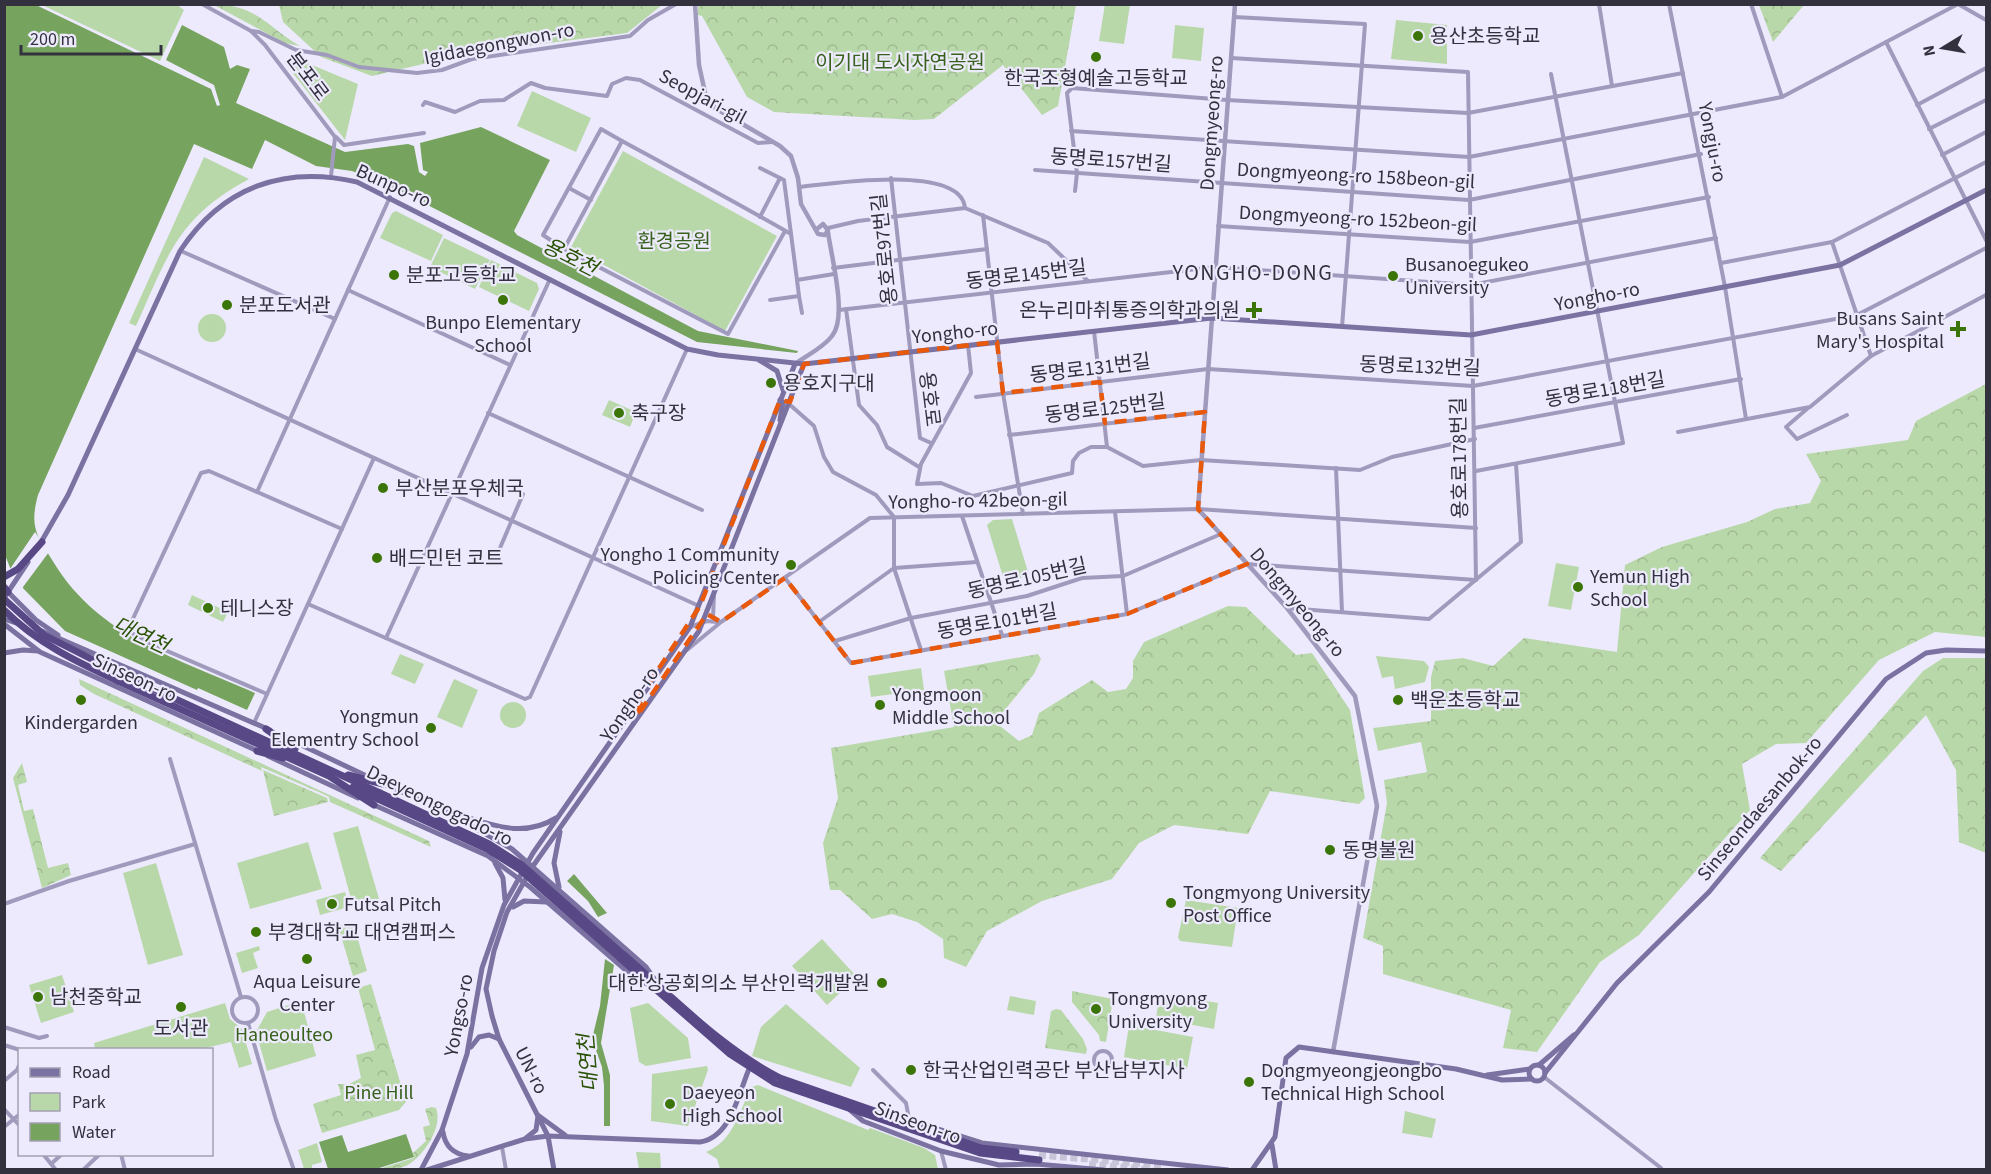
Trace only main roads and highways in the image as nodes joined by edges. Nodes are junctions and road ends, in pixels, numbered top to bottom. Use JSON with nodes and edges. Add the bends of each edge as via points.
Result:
{"nodes":[{"id":1,"x":1986,"y":190,"type":"edge"},
{"id":2,"x":758,"y":360,"type":"junction"},
{"id":3,"x":795,"y":364,"type":"junction"},
{"id":4,"x":804,"y":364,"type":"junction"},
{"id":5,"x":783,"y":392,"type":"junction"},
{"id":6,"x":780,"y":400,"type":"junction"},
{"id":7,"x":781,"y":424,"type":"junction"},
{"id":8,"x":42,"y":542,"type":"joint"},
{"id":9,"x":10,"y":578,"type":"edge"},
{"id":10,"x":5,"y":594,"type":"edge"},
{"id":11,"x":4,"y":610,"type":"edge"},
{"id":12,"x":4,"y":619,"type":"edge"},
{"id":13,"x":4,"y":624,"type":"edge"},
{"id":14,"x":69,"y":643,"type":"junction"},
{"id":15,"x":1986,"y":651,"type":"edge"},
{"id":16,"x":39,"y":652,"type":"junction"},
{"id":17,"x":4,"y":653,"type":"edge"},
{"id":18,"x":120,"y":677,"type":"junction"},
{"id":19,"x":638,"y":700,"type":"junction"},
{"id":20,"x":638,"y":716,"type":"junction"},
{"id":21,"x":618,"y":727,"type":"junction"},
{"id":22,"x":266,"y":729,"type":"junction"},
{"id":23,"x":616,"y":746,"type":"junction"},
{"id":24,"x":257,"y":751,"type":"junction"},
{"id":25,"x":307,"y":762,"type":"junction"},
{"id":26,"x":331,"y":773,"type":"junction"},
{"id":27,"x":383,"y":784,"type":"junction"},
{"id":28,"x":378,"y":799,"type":"junction"},
{"id":29,"x":445,"y":811,"type":"junction"},
{"id":30,"x":560,"y":816,"type":"junction"},
{"id":31,"x":565,"y":823,"type":"junction"},
{"id":32,"x":555,"y":853,"type":"junction"},
{"id":33,"x":488,"y":856,"type":"junction"},
{"id":34,"x":538,"y":858,"type":"junction"},
{"id":35,"x":529,"y":866,"type":"junction"},
{"id":36,"x":521,"y":879,"type":"junction"},
{"id":37,"x":561,"y":891,"type":"junction"},
{"id":38,"x":550,"y":903,"type":"junction"},
{"id":39,"x":504,"y":905,"type":"junction"},
{"id":40,"x":507,"y":912,"type":"junction"},
{"id":41,"x":657,"y":986,"type":"junction"},
{"id":42,"x":1578,"y":1032,"type":"junction"},
{"id":43,"x":499,"y":1039,"type":"junction"},
{"id":44,"x":467,"y":1054,"type":"junction"},
{"id":45,"x":1539,"y":1065,"type":"junction"},
{"id":46,"x":749,"y":1069,"type":"junction"},
{"id":47,"x":1530,"y":1069,"type":"junction"},
{"id":48,"x":1487,"y":1075,"type":"junction"},
{"id":49,"x":1544,"y":1075,"type":"junction"},
{"id":50,"x":1532,"y":1079,"type":"junction"},
{"id":51,"x":849,"y":1107,"type":"junction"},
{"id":52,"x":538,"y":1114,"type":"junction"},
{"id":53,"x":442,"y":1130,"type":"junction"},
{"id":54,"x":565,"y":1135,"type":"junction"},
{"id":55,"x":548,"y":1136,"type":"junction"},
{"id":56,"x":525,"y":1139,"type":"junction"},
{"id":57,"x":1272,"y":1143,"type":"junction"},
{"id":58,"x":471,"y":1156,"type":"junction"},
{"id":59,"x":1039,"y":1157,"type":"tunnel mouth"},
{"id":60,"x":431,"y":1169,"type":"edge"},
{"id":61,"x":1088,"y":1169,"type":"edge"},
{"id":62,"x":421,"y":1170,"type":"edge"},
{"id":63,"x":554,"y":1170,"type":"edge"},
{"id":64,"x":1104,"y":1170,"type":"edge"},
{"id":65,"x":1228,"y":1170,"type":"edge"},
{"id":66,"x":1252,"y":1170,"type":"edge"},
{"id":67,"x":1275,"y":1170,"type":"edge"}],
"edges":[{"from":1,"to":4,"type":"main road","name":"Yongho-ro","via":[[1840,265],[1471,335],[1212,318]]},
{"from":2,"to":3,"type":"main road","name":"Bunpo-ro"},
{"from":2,"to":5,"type":"main road","via":[[777,371]]},
{"from":2,"to":8,"type":"main road","name":"Bunpo-ro","via":[[687,349],[357,182],[332,173],[276,179],[247,189],[204,220],[180,250],[68,495]]},
{"from":3,"to":4,"type":"main road","name":"Bunpo-ro"},
{"from":3,"to":5,"type":"main road","name":"Yongho-ro"},
{"from":4,"to":7,"type":"main road","name":"Yongho-ro"},
{"from":5,"to":6,"type":"main road","name":"Yongho-ro"},
{"from":6,"to":7,"type":"main road"},
{"from":6,"to":19,"type":"main road","name":"Yongho-ro","via":[[700,606],[690,627]]},
{"from":7,"to":20,"type":"main road","name":"Yongho-ro","via":[[703,623]]},
{"from":8,"to":9,"type":"highway"},
{"from":9,"to":10,"type":"main road"},
{"from":10,"to":14,"type":"main road"},
{"from":10,"to":18,"type":"highway","bridge":true,"via":[[44,635]]},
{"from":11,"to":18,"type":"highway","bridge":true,"via":[[66,657]]},
{"from":12,"to":14,"type":"main road","name":"Sinseon-ro"},
{"from":13,"to":16,"type":"main road","name":"Sinseon-ro"},
{"from":14,"to":22,"type":"main road","name":"Sinseon-ro"},
{"from":15,"to":42,"type":"main road","name":"Sinseondaesanbok-ro","via":[[1926,653],[1886,679],[1709,892],[1617,983]]},
{"from":16,"to":17,"type":"main road"},
{"from":16,"to":24,"type":"main road","name":"Sinseon-ro"},
{"from":18,"to":25,"type":"highway"},
{"from":19,"to":20,"type":"main road","via":[[644,700]]},
{"from":19,"to":21,"type":"main road","name":"Yongho-ro"},
{"from":20,"to":23,"type":"main road","name":"Yongho-ro"},
{"from":21,"to":23,"type":"main road","via":[[610,747]]},
{"from":21,"to":30,"type":"main road","name":"Yongho-ro"},
{"from":22,"to":25,"type":"highway"},
{"from":22,"to":27,"type":"main road","name":"Sinseon-ro"},
{"from":23,"to":31,"type":"main road","name":"Yongho-ro"},
{"from":24,"to":25,"type":"highway"},
{"from":24,"to":28,"type":"main road","name":"Sinseon-ro"},
{"from":25,"to":26,"type":"highway"},
{"from":26,"to":27,"type":"highway"},
{"from":26,"to":28,"type":"highway","name":"Daeyeongogado-ro"},
{"from":27,"to":29,"type":"main road","name":"Sinseon-ro"},
{"from":28,"to":33,"type":"main road","name":"Sinseon-ro"},
{"from":28,"to":41,"type":"highway","name":"Daeyeongogado-ro","bridge":true,"via":[[487,849],[519,869]]},
{"from":29,"to":30,"type":"main road","via":[[517,830],[536,828]]},
{"from":29,"to":35,"type":"main road","via":[[494,837]]},
{"from":30,"to":35,"type":"main road","name":"Yongho-ro"},
{"from":31,"to":32,"type":"main road"},
{"from":31,"to":34,"type":"main road","name":"Yongho-ro"},
{"from":32,"to":34,"type":"main road"},
{"from":32,"to":37,"type":"main road","via":[[555,876]]},
{"from":33,"to":36,"type":"main road","name":"Sinseon-ro"},
{"from":33,"to":39,"type":"main road","via":[[503,878]]},
{"from":34,"to":35,"type":"main road","name":"Yongho-ro"},
{"from":35,"to":36,"type":"main road","name":"Yongso-ro"},
{"from":35,"to":37,"type":"main road"},
{"from":36,"to":38,"type":"main road","name":"Sinseon-ro"},
{"from":36,"to":39,"type":"main road","name":"Yongso-ro"},
{"from":36,"to":40,"type":"main road","name":"Yongso-ro"},
{"from":37,"to":41,"type":"main road","via":[[646,967]]},
{"from":38,"to":40,"type":"main road","via":[[524,901]]},
{"from":38,"to":41,"type":"main road","name":"Sinseon-ro","via":[[636,979]]},
{"from":39,"to":44,"type":"main road","name":"Yongso-ro","via":[[482,968]]},
{"from":40,"to":43,"type":"main road","name":"Yongso-ro","via":[[486,989]]},
{"from":41,"to":46,"type":"highway"},
{"from":41,"to":51,"type":"highway","via":[[752,1064]]},
{"from":42,"to":45,"type":"main road","name":"Sinseondaesanbok-ro"},
{"from":42,"to":49,"type":"main road","name":"Sinseondaesanbok-ro"},
{"from":43,"to":44,"type":"main road","via":[[479,1037]]},
{"from":43,"to":52,"type":"main road","name":"UN-ro"},
{"from":44,"to":53,"type":"main road","name":"Yongso-ro"},
{"from":45,"to":47,"type":"main road","name":"Sinseondaesanbok-ro"},
{"from":45,"to":49,"type":"main road"},
{"from":46,"to":51,"type":"highway","via":[[775,1083]]},
{"from":46,"to":54,"type":"main road","via":[[723,1131],[713,1140]]},
{"from":47,"to":48,"type":"main road","name":"Sinseondaesanbok-ro"},
{"from":47,"to":50,"type":"main road"},
{"from":48,"to":50,"type":"main road","name":"Sinseondaesanbok-ro","via":[[1502,1080]]},
{"from":48,"to":57,"type":"main road","name":"Sinseondaesanbok-ro","via":[[1299,1047],[1286,1058]]},
{"from":49,"to":50,"type":"main road","name":"Sinseondaesanbok-ro","via":[[1538,1081]]},
{"from":51,"to":59,"type":"highway","name":"Sinseon-ro","via":[[980,1153]]},
{"from":51,"to":61,"type":"main road","name":"Sinseon-ro","via":[[863,1121],[941,1151],[1009,1166],[1036,1164]]},
{"from":51,"to":65,"type":"main road","via":[[868,1105],[982,1143]]},
{"from":52,"to":54,"type":"main road"},
{"from":52,"to":55,"type":"main road","name":"UN-ro"},
{"from":52,"to":56,"type":"main road","via":[[536,1130]]},
{"from":53,"to":58,"type":"main road","via":[[444,1140],[454,1152]]},
{"from":53,"to":62,"type":"main road","name":"Yongso-ro"},
{"from":54,"to":55,"type":"main road"},
{"from":55,"to":56,"type":"main road"},
{"from":55,"to":63,"type":"main road"},
{"from":56,"to":58,"type":"main road"},
{"from":57,"to":66,"type":"main road"},
{"from":57,"to":67,"type":"main road"},
{"from":58,"to":60,"type":"main road"},
{"from":61,"to":64,"type":"main road","name":"Sinseon-ro"}]}
